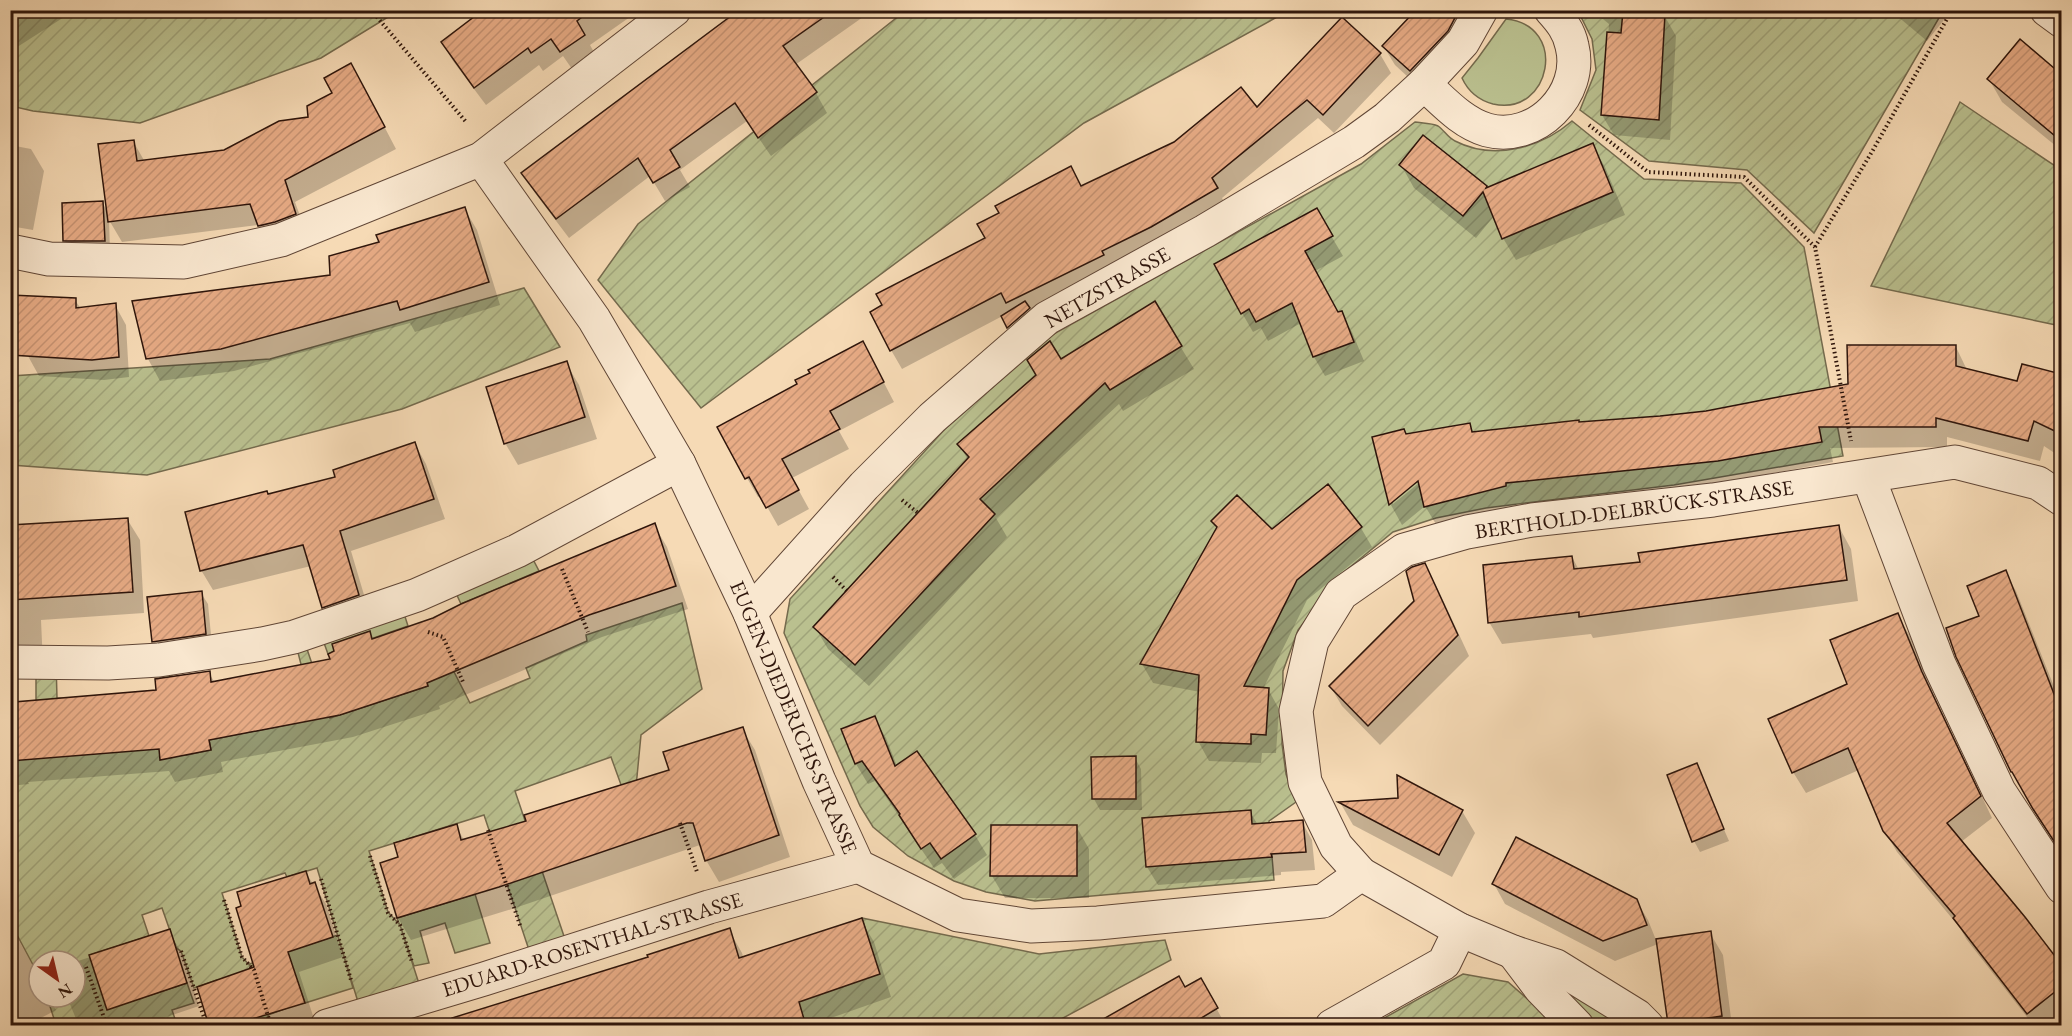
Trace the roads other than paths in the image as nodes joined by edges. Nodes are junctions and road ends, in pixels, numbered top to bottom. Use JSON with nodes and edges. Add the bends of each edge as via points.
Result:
{"nodes":[{"id":1,"x":674,"y":10,"type":"edge"},
{"id":2,"x":1480,"y":10,"type":"edge"},
{"id":3,"x":1551,"y":10,"type":"edge"},
{"id":4,"x":2048,"y":10,"type":"edge"},
{"id":5,"x":2061,"y":21,"type":"edge"},
{"id":6,"x":1424,"y":84,"type":"junction"},
{"id":7,"x":481,"y":159,"type":"junction"},
{"id":8,"x":10,"y":251,"type":"edge"},
{"id":9,"x":679,"y":464,"type":"junction"},
{"id":10,"x":1868,"y":476,"type":"junction"},
{"id":11,"x":2061,"y":499,"type":"edge"},
{"id":12,"x":750,"y":613,"type":"junction"},
{"id":13,"x":10,"y":662,"type":"edge"},
{"id":14,"x":858,"y":866,"type":"junction"},
{"id":15,"x":1361,"y":874,"type":"junction"},
{"id":16,"x":2061,"y":887,"type":"edge"},
{"id":17,"x":1460,"y":930,"type":"junction"},
{"id":18,"x":1513,"y":952,"type":"junction"},
{"id":19,"x":327,"y":1026,"type":"edge"},
{"id":20,"x":1332,"y":1026,"type":"edge"},
{"id":21,"x":1577,"y":1026,"type":"edge"},
{"id":22,"x":1647,"y":1026,"type":"edge"}],
"edges":[{"from":1,"to":7,"type":"street"},
{"from":2,"to":6,"type":"street","name":"NETZSTRASSE","via":[[1463,42]]},
{"from":3,"to":6,"type":"street","via":[[1564,24],[1572,46],[1574,70],[1567,92],[1553,112],[1534,125],[1511,132],[1488,130],[1466,121]]},
{"from":4,"to":5,"type":"street"},
{"from":6,"to":12,"type":"street","name":"NETZSTRASSE","via":[[1354,142],[1184,243],[1047,318],[925,425],[864,486]]},
{"from":7,"to":8,"type":"street","via":[[281,240],[184,262],[49,259]]},
{"from":7,"to":9,"type":"street","name":"EUGEN-DIEDERICHS-STRASSE","via":[[594,319]]},
{"from":9,"to":12,"type":"street","name":"EUGEN-DIEDERICHS-STRASSE"},
{"from":9,"to":13,"type":"street","via":[[517,551],[412,597],[294,637],[169,659]]},
{"from":10,"to":11,"type":"street","name":"BERTHOLD-DELBRÜCK-STRASSE","via":[[1955,462],[2038,483]]},
{"from":10,"to":15,"type":"street","name":"BERTHOLD-DELBRÜCK-STRASSE","via":[[1713,501],[1532,520],[1467,532],[1404,550],[1341,594],[1312,641],[1296,711],[1305,782],[1336,846]]},
{"from":10,"to":16,"type":"street","via":[[1944,674],[1999,790]]},
{"from":12,"to":14,"type":"street","name":"EUGEN-DIEDERICHS-STRASSE"},
{"from":14,"to":15,"type":"street","name":"EUGEN-DIEDERICHS-STRASSE","via":[[958,915],[1031,926],[1323,901]]},
{"from":14,"to":19,"type":"street","name":"EDUARD-ROSENTHAL-STRASSE","via":[[709,907]]},
{"from":15,"to":17,"type":"street"},
{"from":17,"to":18,"type":"street"},
{"from":17,"to":20,"type":"street","via":[[1444,963]]},
{"from":18,"to":21,"type":"street","via":[[1540,989]]},
{"from":18,"to":22,"type":"street","via":[[1556,966]]}]}
